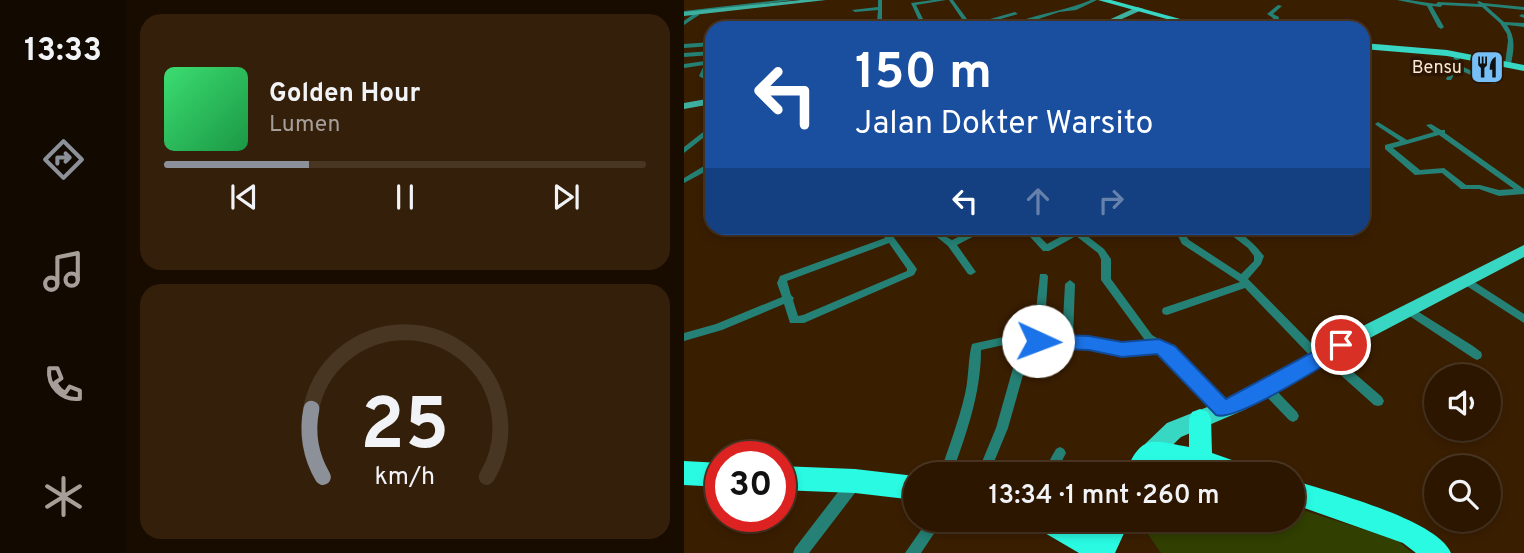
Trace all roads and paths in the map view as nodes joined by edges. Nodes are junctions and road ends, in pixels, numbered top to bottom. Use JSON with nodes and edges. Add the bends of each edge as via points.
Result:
{"nodes":[{"id":1,"x":780,"y":0,"type":"edge"},
{"id":2,"x":792,"y":0,"type":"edge"},
{"id":3,"x":822,"y":0,"type":"edge"},
{"id":4,"x":880,"y":0,"type":"edge"},
{"id":5,"x":944,"y":0,"type":"edge"},
{"id":6,"x":951,"y":0,"type":"edge"},
{"id":7,"x":1095,"y":0,"type":"edge"},
{"id":8,"x":1102,"y":0,"type":"edge"},
{"id":9,"x":1399,"y":0,"type":"edge"},
{"id":10,"x":807,"y":1,"type":"edge"},
{"id":11,"x":915,"y":1,"type":"edge"},
{"id":12,"x":762,"y":3,"type":"junction"},
{"id":13,"x":1481,"y":3,"type":"edge"},
{"id":14,"x":1430,"y":5,"type":"junction"},
{"id":15,"x":1280,"y":6,"type":"dead end"},
{"id":16,"x":878,"y":8,"type":"junction"},
{"id":17,"x":856,"y":9,"type":"dead end"},
{"id":18,"x":1140,"y":9,"type":"junction"},
{"id":19,"x":1524,"y":9,"type":"edge"},
{"id":20,"x":684,"y":14,"type":"edge"},
{"id":21,"x":697,"y":14,"type":"junction"},
{"id":22,"x":965,"y":19,"type":"junction"},
{"id":23,"x":879,"y":21,"type":"edge"},
{"id":24,"x":921,"y":21,"type":"edge"},
{"id":25,"x":951,"y":21,"type":"edge"},
{"id":26,"x":968,"y":21,"type":"edge"},
{"id":27,"x":991,"y":21,"type":"edge"},
{"id":28,"x":1032,"y":21,"type":"joint"},
{"id":29,"x":1112,"y":21,"type":"edge"},
{"id":30,"x":1184,"y":21,"type":"edge"},
{"id":31,"x":1275,"y":21,"type":"edge"},
{"id":32,"x":684,"y":23,"type":"edge"},
{"id":33,"x":1504,"y":23,"type":"junction"},
{"id":34,"x":1524,"y":25,"type":"edge"},
{"id":35,"x":1441,"y":27,"type":"dead end"},
{"id":36,"x":1511,"y":34,"type":"junction"},
{"id":37,"x":1524,"y":36,"type":"edge"},
{"id":38,"x":705,"y":44,"type":"edge"},
{"id":39,"x":684,"y":46,"type":"edge"},
{"id":40,"x":1370,"y":47,"type":"edge"},
{"id":41,"x":705,"y":54,"type":"edge"},
{"id":42,"x":684,"y":55,"type":"edge"},
{"id":43,"x":1457,"y":55,"type":"junction"},
{"id":44,"x":705,"y":64,"type":"edge"},
{"id":45,"x":1508,"y":64,"type":"junction"},
{"id":46,"x":684,"y":66,"type":"edge"},
{"id":47,"x":1456,"y":66,"type":"junction"},
{"id":48,"x":1524,"y":68,"type":"edge"},
{"id":49,"x":1449,"y":79,"type":"dead end"},
{"id":50,"x":1494,"y":83,"type":"dead end"},
{"id":51,"x":705,"y":102,"type":"edge"},
{"id":52,"x":684,"y":106,"type":"edge"},
{"id":53,"x":1378,"y":124,"type":"dead end"},
{"id":54,"x":1429,"y":125,"type":"dead end"},
{"id":55,"x":1442,"y":132,"type":"junction"},
{"id":56,"x":705,"y":133,"type":"edge"},
{"id":57,"x":1404,"y":142,"type":"junction"},
{"id":58,"x":684,"y":151,"type":"edge"},
{"id":59,"x":705,"y":169,"type":"edge"},
{"id":60,"x":684,"y":181,"type":"edge"},
{"id":61,"x":1524,"y":181,"type":"edge"},
{"id":62,"x":1510,"y":182,"type":"junction"},
{"id":63,"x":1523,"y":192,"type":"edge"},
{"id":64,"x":888,"y":235,"type":"edge"},
{"id":65,"x":967,"y":235,"type":"edge"},
{"id":66,"x":1033,"y":235,"type":"edge"},
{"id":67,"x":1071,"y":235,"type":"edge"},
{"id":68,"x":1085,"y":235,"type":"edge"},
{"id":69,"x":1183,"y":235,"type":"edge"},
{"id":70,"x":1236,"y":235,"type":"edge"},
{"id":71,"x":941,"y":237,"type":"dead end"},
{"id":72,"x":891,"y":239,"type":"junction"},
{"id":73,"x":951,"y":244,"type":"junction"},
{"id":74,"x":1524,"y":250,"type":"edge"},
{"id":75,"x":972,"y":272,"type":"dead end"},
{"id":76,"x":1043,"y":276,"type":"dead end"},
{"id":77,"x":1465,"y":280,"type":"junction"},
{"id":78,"x":1244,"y":281,"type":"junction"},
{"id":79,"x":1070,"y":284,"type":"dead end"},
{"id":80,"x":789,"y":298,"type":"junction"},
{"id":81,"x":1409,"y":310,"type":"junction"},
{"id":82,"x":1167,"y":311,"type":"dead end"},
{"id":83,"x":1524,"y":319,"type":"edge"},
{"id":84,"x":684,"y":337,"type":"edge"},
{"id":85,"x":1038,"y":341,"type":"junction"},
{"id":86,"x":1067,"y":341,"type":"junction"},
{"id":87,"x":1156,"y":346,"type":"junction"},
{"id":88,"x":1477,"y":355,"type":"dead end"},
{"id":89,"x":1323,"y":357,"type":"junction"},
{"id":90,"x":1019,"y":368,"type":"dead end"},
{"id":91,"x":1266,"y":388,"type":"junction"},
{"id":92,"x":1378,"y":401,"type":"dead end"},
{"id":93,"x":1223,"y":409,"type":"junction"},
{"id":94,"x":1292,"y":416,"type":"dead end"},
{"id":95,"x":1200,"y":419,"type":"junction"},
{"id":96,"x":1152,"y":451,"type":"junction"},
{"id":97,"x":1060,"y":453,"type":"dead end"},
{"id":98,"x":1201,"y":460,"type":"junction"},
{"id":99,"x":950,"y":462,"type":"edge"},
{"id":100,"x":988,"y":462,"type":"edge"},
{"id":101,"x":1054,"y":462,"type":"edge"},
{"id":102,"x":1145,"y":462,"type":"edge"},
{"id":103,"x":1207,"y":462,"type":"edge"},
{"id":104,"x":684,"y":473,"type":"edge"},
{"id":105,"x":705,"y":474,"type":"edge"},
{"id":106,"x":796,"y":479,"type":"edge"},
{"id":107,"x":855,"y":481,"type":"junction"},
{"id":108,"x":903,"y":487,"type":"edge"},
{"id":109,"x":1305,"y":496,"type":"edge"},
{"id":110,"x":927,"y":532,"type":"edge"},
{"id":111,"x":1067,"y":532,"type":"edge"},
{"id":112,"x":1112,"y":532,"type":"edge"},
{"id":113,"x":800,"y":553,"type":"edge"},
{"id":114,"x":912,"y":553,"type":"edge"},
{"id":115,"x":1103,"y":553,"type":"edge"},
{"id":116,"x":1438,"y":553,"type":"edge"}],
"edges":[{"from":1,"to":12,"type":"street"},
{"from":2,"to":12,"type":"street"},
{"from":3,"to":10,"type":"street"},
{"from":4,"to":16,"type":"street"},
{"from":5,"to":11,"type":"street"},
{"from":6,"to":22,"type":"street"},
{"from":7,"to":28,"type":"street"},
{"from":8,"to":18,"type":"main road"},
{"from":9,"to":14,"type":"street"},
{"from":10,"to":21,"type":"street"},
{"from":11,"to":24,"type":"street"},
{"from":12,"to":20,"type":"street"},
{"from":13,"to":14,"type":"street"},
{"from":13,"to":19,"type":"street"},
{"from":13,"to":33,"type":"street"},
{"from":14,"to":35,"type":"street"},
{"from":15,"to":31,"type":"street","via":[[1270,14]]},
{"from":16,"to":17,"type":"street"},
{"from":16,"to":23,"type":"street"},
{"from":18,"to":29,"type":"street"},
{"from":18,"to":30,"type":"main road"},
{"from":20,"to":21,"type":"street"},
{"from":21,"to":32,"type":"street"},
{"from":22,"to":25,"type":"street"},
{"from":22,"to":26,"type":"street"},
{"from":27,"to":28,"type":"street","via":[[1017,15]]},
{"from":33,"to":34,"type":"street"},
{"from":33,"to":36,"type":"street"},
{"from":36,"to":37,"type":"street"},
{"from":36,"to":45,"type":"street"},
{"from":38,"to":39,"type":"street"},
{"from":40,"to":43,"type":"main road"},
{"from":41,"to":42,"type":"street"},
{"from":43,"to":45,"type":"main road"},
{"from":43,"to":47,"type":"street"},
{"from":44,"to":46,"type":"street"},
{"from":45,"to":48,"type":"main road"},
{"from":47,"to":49,"type":"street"},
{"from":47,"to":50,"type":"street"},
{"from":51,"to":52,"type":"street"},
{"from":53,"to":57,"type":"street"},
{"from":54,"to":55,"type":"street"},
{"from":55,"to":57,"type":"street"},
{"from":55,"to":62,"type":"street"},
{"from":56,"to":58,"type":"street"},
{"from":57,"to":63,"type":"street","via":[[1388,147],[1418,173],[1444,170],[1462,186]]},
{"from":59,"to":60,"type":"street"},
{"from":61,"to":62,"type":"street"},
{"from":62,"to":63,"type":"street"},
{"from":64,"to":72,"type":"street"},
{"from":65,"to":73,"type":"street"},
{"from":66,"to":67,"type":"street","via":[[1046,248]]},
{"from":68,"to":87,"type":"street","via":[[1106,259],[1106,280]]},
{"from":69,"to":78,"type":"street","via":[[1193,248]]},
{"from":70,"to":78,"type":"street","via":[[1259,256]]},
{"from":71,"to":73,"type":"street"},
{"from":72,"to":80,"type":"street","via":[[786,277],[782,283]]},
{"from":72,"to":80,"type":"street","via":[[912,269],[904,278],[804,320],[794,320]]},
{"from":73,"to":75,"type":"street"},
{"from":74,"to":77,"type":"main road"},
{"from":76,"to":85,"type":"street"},
{"from":77,"to":81,"type":"main road"},
{"from":77,"to":83,"type":"street"},
{"from":78,"to":82,"type":"street"},
{"from":78,"to":89,"type":"street"},
{"from":79,"to":86,"type":"street"},
{"from":80,"to":84,"type":"street"},
{"from":81,"to":88,"type":"street"},
{"from":81,"to":89,"type":"main road"},
{"from":85,"to":86,"type":"street"},
{"from":85,"to":99,"type":"street","via":[[976,346],[970,398]]},
{"from":86,"to":87,"type":"street","via":[[1122,350]]},
{"from":87,"to":93,"type":"street","via":[[1169,351]]},
{"from":89,"to":91,"type":"main road"},
{"from":89,"to":92,"type":"street"},
{"from":90,"to":100,"type":"street"},
{"from":91,"to":93,"type":"main road"},
{"from":91,"to":94,"type":"street"},
{"from":93,"to":95,"type":"main road"},
{"from":95,"to":96,"type":"main road","via":[[1175,430]]},
{"from":95,"to":98,"type":"highway"},
{"from":96,"to":98,"type":"highway"},
{"from":96,"to":102,"type":"highway"},
{"from":97,"to":101,"type":"street"},
{"from":98,"to":103,"type":"highway"},
{"from":104,"to":105,"type":"highway"},
{"from":106,"to":107,"type":"highway"},
{"from":107,"to":108,"type":"highway"},
{"from":107,"to":113,"type":"street"},
{"from":109,"to":116,"type":"highway","via":[[1411,533]]},
{"from":110,"to":114,"type":"street"},
{"from":111,"to":115,"type":"highway"},
{"from":112,"to":115,"type":"highway"}]}
